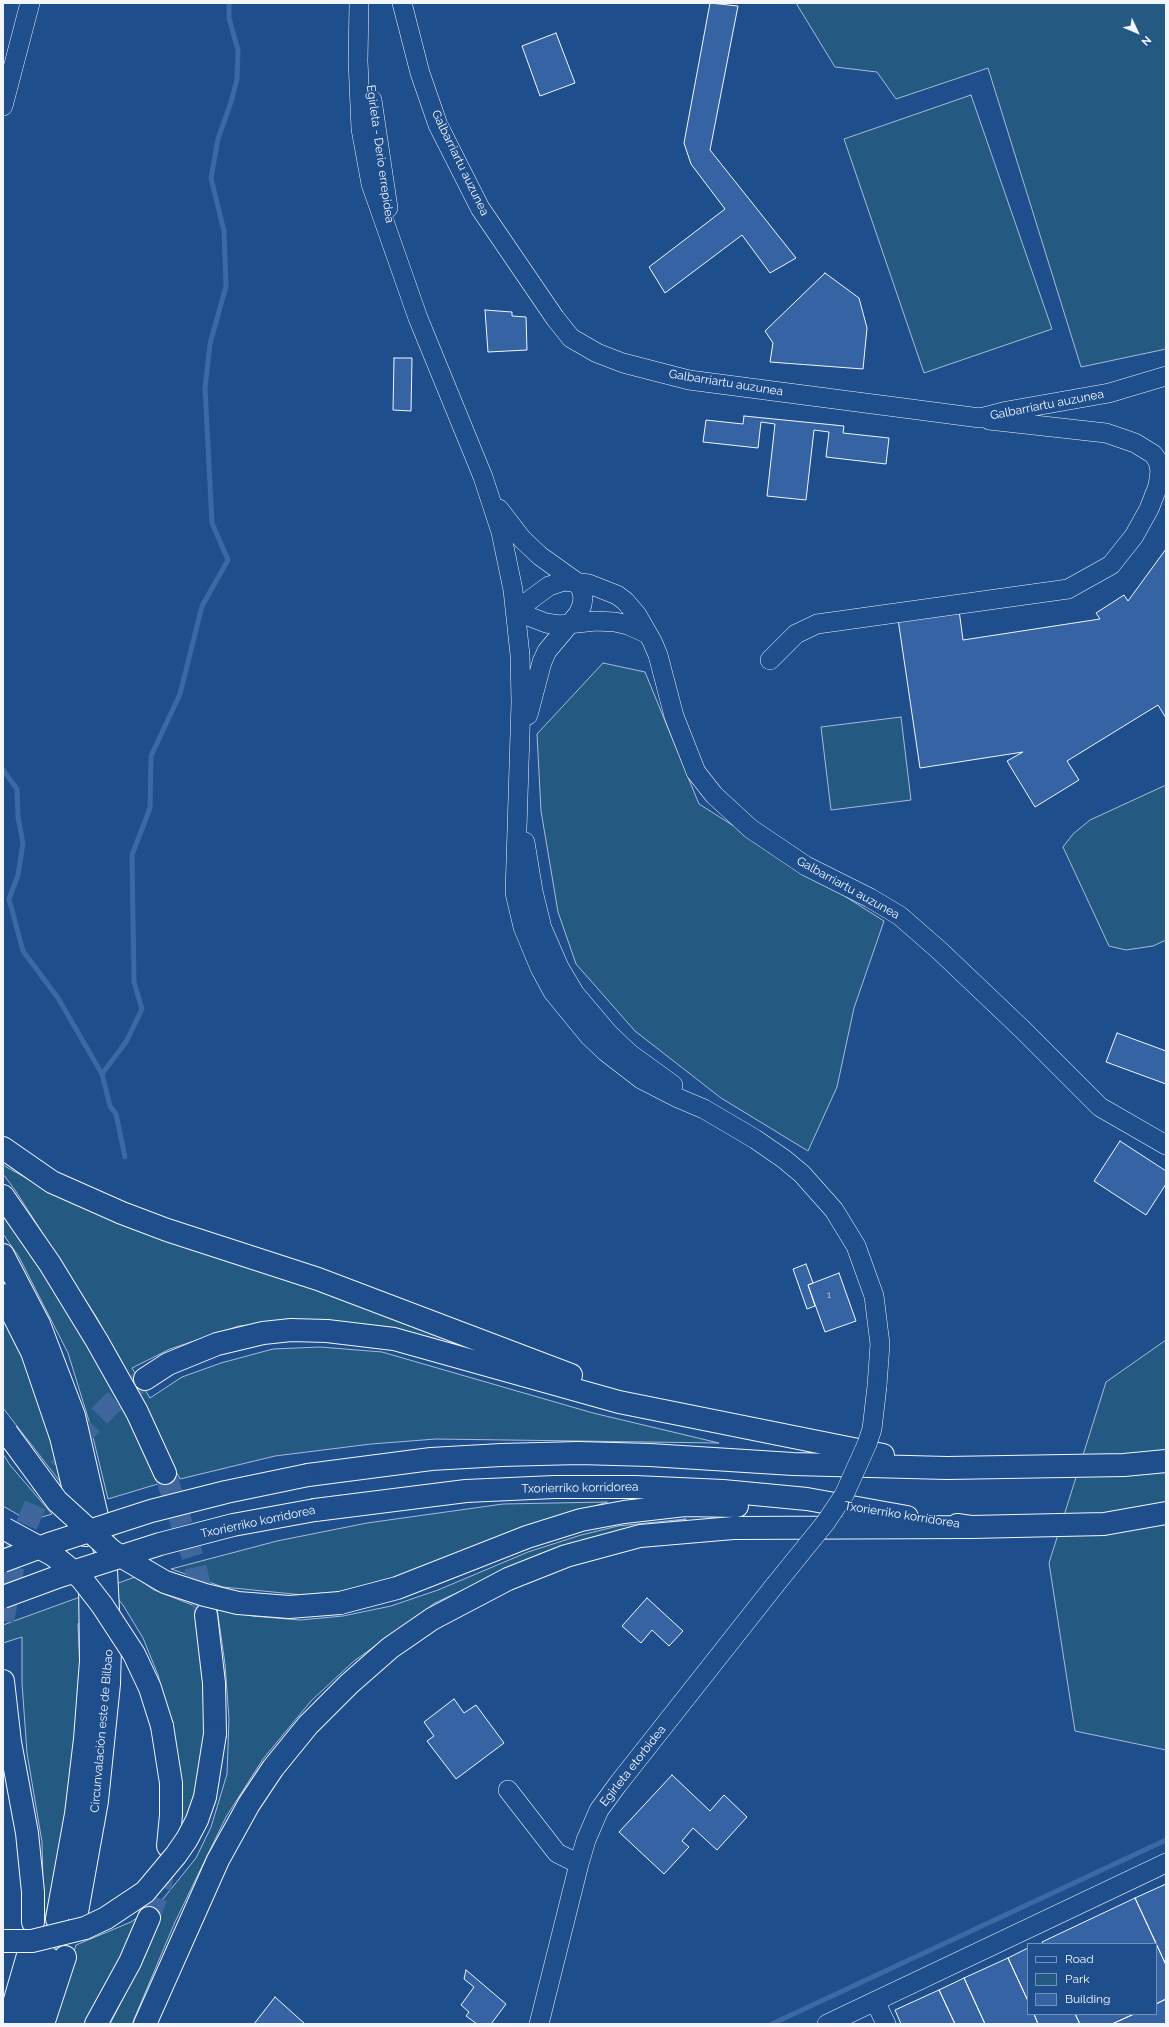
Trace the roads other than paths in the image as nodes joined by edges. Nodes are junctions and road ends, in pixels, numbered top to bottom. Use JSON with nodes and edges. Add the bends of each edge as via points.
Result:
{"nodes":[{"id":1,"x":30,"y":3,"type":"edge"},
{"id":2,"x":359,"y":3,"type":"edge"},
{"id":3,"x":365,"y":3,"type":"edge"},
{"id":4,"x":402,"y":3,"type":"edge"},
{"id":5,"x":3,"y":106,"type":"edge"},
{"id":6,"x":391,"y":236,"type":"junction"},
{"id":7,"x":1166,"y":376,"type":"edge"},
{"id":8,"x":980,"y":418,"type":"junction"},
{"id":9,"x":490,"y":498,"type":"junction"},
{"id":10,"x":575,"y":581,"type":"junction"},
{"id":11,"x":515,"y":611,"type":"junction"},
{"id":12,"x":571,"y":624,"type":"junction"},
{"id":13,"x":648,"y":634,"type":"junction"},
{"id":14,"x":770,"y":660,"type":"dead end"},
{"id":15,"x":520,"y":744,"type":"junction"},
{"id":16,"x":1166,"y":1145,"type":"edge"},
{"id":17,"x":3,"y":1148,"type":"edge"},
{"id":18,"x":3,"y":1196,"type":"edge"},
{"id":19,"x":3,"y":1255,"type":"edge"},
{"id":20,"x":3,"y":1295,"type":"edge"},
{"id":21,"x":145,"y":1379,"type":"tunnel mouth"},
{"id":22,"x":686,"y":1416,"type":"junction"},
{"id":23,"x":5,"y":1430,"type":"edge"},
{"id":24,"x":1166,"y":1461,"type":"edge"},
{"id":25,"x":947,"y":1468,"type":"junction"},
{"id":26,"x":165,"y":1473,"type":"tunnel mouth"},
{"id":27,"x":1166,"y":1513,"type":"edge"},
{"id":28,"x":890,"y":1514,"type":"junction"},
{"id":29,"x":971,"y":1527,"type":"junction"},
{"id":30,"x":3,"y":1528,"type":"edge"},
{"id":31,"x":3,"y":1560,"type":"edge"},
{"id":32,"x":3,"y":1597,"type":"edge"},
{"id":33,"x":206,"y":1616,"type":"tunnel mouth"},
{"id":34,"x":3,"y":1682,"type":"edge"},
{"id":35,"x":508,"y":1790,"type":"dead end"},
{"id":36,"x":168,"y":1846,"type":"tunnel mouth"},
{"id":37,"x":1166,"y":1863,"type":"edge"},
{"id":38,"x":579,"y":1864,"type":"junction"},
{"id":39,"x":77,"y":1912,"type":"dead end"},
{"id":40,"x":149,"y":1918,"type":"tunnel mouth"},
{"id":41,"x":57,"y":1919,"type":"dead end"},
{"id":42,"x":33,"y":1922,"type":"dead end"},
{"id":43,"x":3,"y":1941,"type":"edge"},
{"id":44,"x":46,"y":1956,"type":"junction"},
{"id":45,"x":875,"y":2001,"type":"junction"},
{"id":46,"x":8,"y":2024,"type":"edge"},
{"id":47,"x":24,"y":2024,"type":"edge"},
{"id":48,"x":44,"y":2024,"type":"edge"},
{"id":49,"x":96,"y":2024,"type":"edge"},
{"id":50,"x":145,"y":2024,"type":"edge"},
{"id":51,"x":539,"y":2024,"type":"edge"},
{"id":52,"x":827,"y":2024,"type":"edge"},
{"id":53,"x":886,"y":2024,"type":"edge"}],
"edges":[{"from":1,"to":5,"type":"street"},
{"from":2,"to":6,"type":"street","name":"Egirleta - Derio errepidea","via":[[358,61],[365,156],[371,184]]},
{"from":3,"to":6,"type":"street","name":"Egirleta - Derio errepidea","via":[[367,61]]},
{"from":4,"to":8,"type":"street","name":"Galbarriartu auzunea","via":[[420,73],[436,117],[480,208],[571,338],[623,364],[689,380]]},
{"from":6,"to":9,"type":"street","via":[[418,318]]},
{"from":7,"to":8,"type":"street","name":"Galbarriartu auzunea","via":[[1109,393]]},
{"from":8,"to":14,"type":"street","via":[[1106,433],[1135,443],[1153,454],[1160,471],[1158,486],[1134,536],[1111,565],[1068,589],[817,624],[796,634]]},
{"from":9,"to":10,"type":"street","via":[[522,539],[549,564]]},
{"from":9,"to":11,"type":"street","via":[[501,532]]},
{"from":10,"to":11,"type":"street","via":[[564,581],[549,586]]},
{"from":10,"to":12,"type":"street","via":[[580,589],[582,605]]},
{"from":10,"to":13,"type":"street","name":"Galbarriartu auzunea","via":[[617,595],[637,615]]},
{"from":11,"to":12,"type":"street","via":[[546,623]]},
{"from":11,"to":15,"type":"street","via":[[521,677]]},
{"from":12,"to":13,"type":"street","via":[[615,622]]},
{"from":12,"to":15,"type":"street","via":[[542,662]]},
{"from":13,"to":16,"type":"street","name":"Galbarriartu auzunea","via":[[658,655],[674,716],[696,772],[714,795],[751,829],[800,862],[900,916],[940,950],[1022,1028],[1100,1107]]},
{"from":15,"to":38,"type":"street","name":"Egirleta etorbidea","bridge":true,"via":[[518,790],[532,891],[542,928],[559,967],[575,994],[629,1053],[704,1109],[784,1159],[818,1191],[856,1246],[874,1296],[880,1344],[872,1429],[844,1495],[826,1522],[599,1810]]},
{"from":17,"to":22,"type":"highway","via":[[52,1182],[122,1213],[318,1278],[580,1378],[636,1393]]},
{"from":18,"to":26,"type":"highway","via":[[50,1264],[98,1341]]},
{"from":19,"to":39,"type":"highway","name":"Circunvalación este de Bilbao","via":[[38,1324],[74,1416],[105,1551],[110,1648],[109,1684],[97,1801]]},
{"from":20,"to":41,"type":"highway","name":"Circunvalación este de Bilbao","via":[[32,1352],[61,1437],[90,1553],[91,1661],[85,1739],[76,1814]]},
{"from":21,"to":22,"type":"highway","via":[[168,1364],[217,1344],[263,1333],[291,1330],[327,1331],[394,1340],[619,1402]]},
{"from":22,"to":25,"type":"highway"},
{"from":23,"to":28,"type":"highway","bridge":true,"via":[[57,1501],[112,1551],[166,1582],[204,1595],[238,1603],[289,1608],[340,1603],[397,1588],[527,1537],[582,1520],[624,1512],[685,1505]]},
{"from":24,"to":25,"type":"highway","via":[[1124,1465]]},
{"from":25,"to":31,"type":"highway","bridge":true,"via":[[792,1464],[579,1453],[430,1459],[308,1475],[226,1492],[151,1511]]},
{"from":27,"to":29,"type":"highway","name":"Txorierriko korridorea","via":[[1104,1524]]},
{"from":28,"to":29,"type":"highway","name":"Txorierriko korridorea"},
{"from":28,"to":32,"type":"highway","name":"Txorierriko korridorea","bridge":true,"via":[[807,1499],[724,1491],[635,1487],[466,1491],[315,1510],[233,1525],[160,1544]]},
{"from":29,"to":50,"type":"highway","via":[[733,1528],[640,1536],[566,1556],[508,1579],[432,1619],[390,1648],[349,1684],[308,1726],[273,1768],[249,1804],[218,1860]]},
{"from":30,"to":36,"type":"highway","bridge":true,"via":[[53,1555],[81,1578],[134,1654],[150,1688],[162,1726],[171,1783]]},
{"from":33,"to":43,"type":"highway","bridge":true,"via":[[214,1683],[215,1734],[205,1797],[187,1839],[145,1892],[106,1918],[85,1928],[32,1941]]},
{"from":34,"to":42,"type":"highway","via":[[10,1742],[27,1833],[33,1892]]},
{"from":35,"to":38,"type":"street","via":[[557,1853]]},
{"from":37,"to":45,"type":"street"},
{"from":38,"to":51,"type":"street","name":"Egirleta etorbidea"},
{"from":40,"to":49,"type":"highway","via":[[130,1962]]},
{"from":44,"to":46,"type":"highway"},
{"from":44,"to":47,"type":"highway"},
{"from":44,"to":48,"type":"highway"},
{"from":45,"to":52,"type":"street"},
{"from":45,"to":53,"type":"street"}]}
